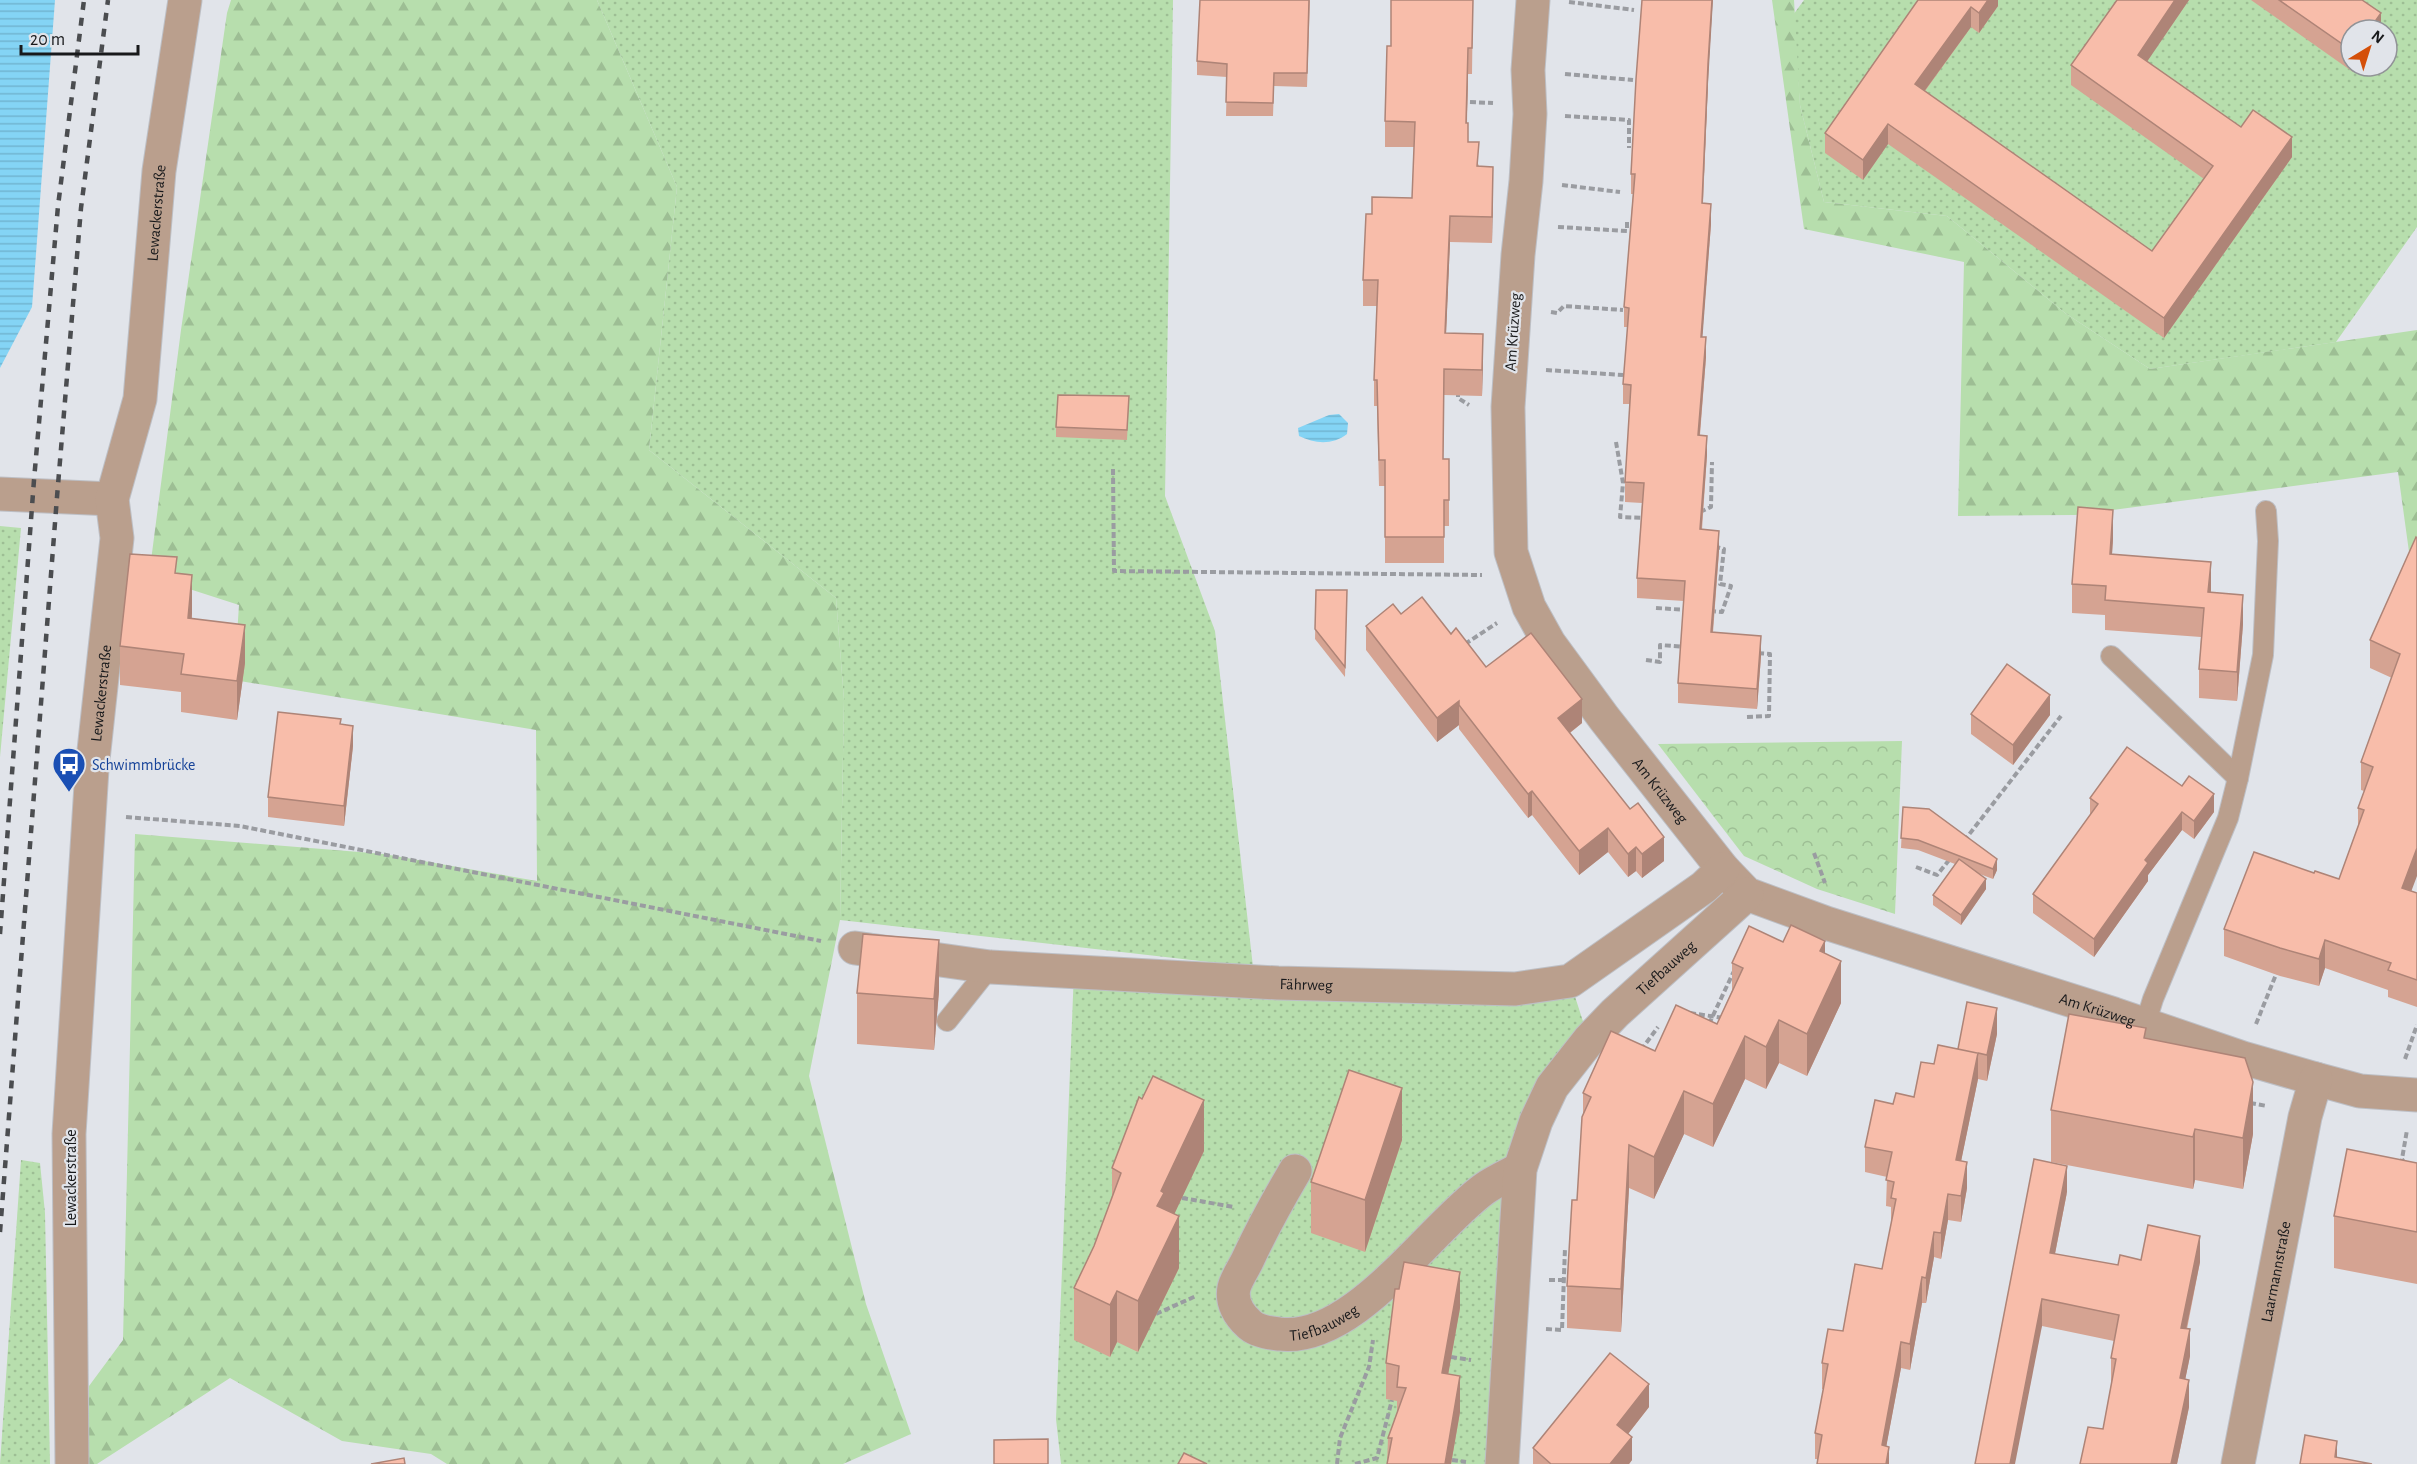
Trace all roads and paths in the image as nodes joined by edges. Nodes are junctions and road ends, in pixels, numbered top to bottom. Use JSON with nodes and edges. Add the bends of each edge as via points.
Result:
{"nodes":[{"id":1,"x":185,"y":0,"type":"edge"},
{"id":2,"x":1547,"y":1,"type":"edge"},
{"id":3,"x":1634,"y":10,"type":"dead end"},
{"id":4,"x":1528,"y":70,"type":"junction"},
{"id":5,"x":1633,"y":80,"type":"edge"},
{"id":6,"x":1530,"y":114,"type":"junction"},
{"id":7,"x":1629,"y":148,"type":"dead end"},
{"id":8,"x":1526,"y":181,"type":"junction"},
{"id":9,"x":1620,"y":192,"type":"dead end"},
{"id":10,"x":1627,"y":221,"type":"dead end"},
{"id":11,"x":1520,"y":222,"type":"junction"},
{"id":12,"x":1513,"y":309,"type":"junction"},
{"id":13,"x":1623,"y":310,"type":"edge"},
{"id":14,"x":1510,"y":367,"type":"junction"},
{"id":15,"x":1623,"y":375,"type":"edge"},
{"id":16,"x":1458,"y":387,"type":"edge"},
{"id":17,"x":1469,"y":405,"type":"dead end"},
{"id":18,"x":1616,"y":442,"type":"dead end"},
{"id":19,"x":1712,"y":462,"type":"dead end"},
{"id":20,"x":1113,"y":469,"type":"dead end"},
{"id":21,"x":0,"y":494,"type":"edge"},
{"id":22,"x":112,"y":499,"type":"junction"},
{"id":23,"x":2266,"y":512,"type":"dead end"},
{"id":24,"x":1691,"y":515,"type":"edge"},
{"id":25,"x":1651,"y":518,"type":"edge"},
{"id":26,"x":1713,"y":547,"type":"edge"},
{"id":27,"x":1518,"y":576,"type":"junction"},
{"id":28,"x":1529,"y":607,"type":"junction"},
{"id":29,"x":1656,"y":609,"type":"dead end"},
{"id":30,"x":1689,"y":610,"type":"edge"},
{"id":31,"x":1700,"y":610,"type":"edge"},
{"id":32,"x":1460,"y":648,"type":"edge"},
{"id":33,"x":1693,"y":648,"type":"edge"},
{"id":34,"x":1748,"y":652,"type":"edge"},
{"id":35,"x":2111,"y":656,"type":"dead end"},
{"id":36,"x":1646,"y":660,"type":"dead end"},
{"id":37,"x":2061,"y":716,"type":"dead end"},
{"id":38,"x":1747,"y":717,"type":"dead end"},
{"id":39,"x":2238,"y":778,"type":"junction"},
{"id":40,"x":90,"y":814,"type":"junction"},
{"id":41,"x":1959,"y":847,"type":"edge"},
{"id":42,"x":1952,"y":856,"type":"edge"},
{"id":43,"x":1916,"y":867,"type":"dead end"},
{"id":44,"x":1723,"y":870,"type":"junction"},
{"id":45,"x":1747,"y":894,"type":"junction"},
{"id":46,"x":855,"y":948,"type":"joint"},
{"id":47,"x":990,"y":967,"type":"junction"},
{"id":48,"x":2278,"y":969,"type":"edge"},
{"id":49,"x":1727,"y":985,"type":"dead end"},
{"id":50,"x":1680,"y":1011,"type":"edge"},
{"id":51,"x":1713,"y":1016,"type":"junction"},
{"id":52,"x":1727,"y":1019,"type":"edge"},
{"id":53,"x":947,"y":1021,"type":"dead end"},
{"id":54,"x":2145,"y":1024,"type":"junction"},
{"id":55,"x":1658,"y":1026,"type":"dead end"},
{"id":56,"x":1708,"y":1026,"type":"edge"},
{"id":57,"x":1639,"y":1053,"type":"edge"},
{"id":58,"x":2243,"y":1058,"type":"junction"},
{"id":59,"x":2316,"y":1079,"type":"junction"},
{"id":60,"x":2415,"y":1095,"type":"edge"},
{"id":61,"x":2244,"y":1102,"type":"edge"},
{"id":62,"x":2305,"y":1117,"type":"junction"},
{"id":63,"x":2406,"y":1168,"type":"edge"},
{"id":64,"x":1520,"y":1169,"type":"junction"},
{"id":65,"x":1294,"y":1171,"type":"dead end"},
{"id":66,"x":1182,"y":1198,"type":"edge"},
{"id":67,"x":1271,"y":1213,"type":"junction"},
{"id":68,"x":1565,"y":1248,"type":"dead end"},
{"id":69,"x":1511,"y":1326,"type":"junction"},
{"id":70,"x":1360,"y":1391,"type":"dead end"},
{"id":71,"x":1392,"y":1400,"type":"edge"},
{"id":72,"x":72,"y":1464,"type":"edge"},
{"id":73,"x":1337,"y":1464,"type":"edge"},
{"id":74,"x":1355,"y":1464,"type":"edge"},
{"id":75,"x":1502,"y":1464,"type":"edge"},
{"id":76,"x":2238,"y":1464,"type":"edge"}],
"edges":[{"from":1,"to":22,"type":"street","name":"Lewackerstraße","via":[[159,171],[140,399]]},
{"from":2,"to":3,"type":"path"},
{"from":2,"to":4,"type":"street","name":"Am Krüzweg"},
{"from":4,"to":5,"type":"path"},
{"from":4,"to":6,"type":"street","name":"Am Krüzweg"},
{"from":6,"to":7,"type":"path","via":[[1629,120]]},
{"from":6,"to":8,"type":"street","name":"Am Krüzweg"},
{"from":8,"to":9,"type":"path"},
{"from":8,"to":11,"type":"street","name":"Am Krüzweg"},
{"from":10,"to":11,"type":"path","via":[[1627,231]]},
{"from":11,"to":12,"type":"street","name":"Am Krüzweg"},
{"from":12,"to":13,"type":"path","via":[[1557,313],[1564,306]]},
{"from":12,"to":14,"type":"street","name":"Am Krüzweg"},
{"from":14,"to":15,"type":"path"},
{"from":14,"to":27,"type":"street","name":"Am Krüzweg","via":[[1509,528]]},
{"from":16,"to":17,"type":"path","via":[[1458,398]]},
{"from":18,"to":25,"type":"path","via":[[1623,483],[1620,517]]},
{"from":19,"to":24,"type":"path","via":[[1711,507]]},
{"from":20,"to":27,"type":"path","via":[[1114,571]]},
{"from":21,"to":22,"type":"street"},
{"from":22,"to":40,"type":"street","name":"Lewackerstraße","via":[[117,538]]},
{"from":23,"to":39,"type":"lane","via":[[2263,655]]},
{"from":26,"to":31,"type":"path","via":[[1724,549],[1720,584],[1731,586],[1722,612]]},
{"from":27,"to":28,"type":"street","name":"Am Krüzweg"},
{"from":28,"to":32,"type":"path","via":[[1484,630]]},
{"from":28,"to":44,"type":"street","name":"Am Krüzweg","via":[[1549,643],[1597,710]]},
{"from":29,"to":30,"type":"path"},
{"from":33,"to":36,"type":"path","via":[[1660,645],[1660,662]]},
{"from":34,"to":38,"type":"path","via":[[1770,654],[1769,716]]},
{"from":35,"to":39,"type":"lane"},
{"from":37,"to":41,"type":"path"},
{"from":39,"to":54,"type":"lane","via":[[2228,818]]},
{"from":40,"to":46,"type":"path","via":[[240,826]]},
{"from":40,"to":72,"type":"street","name":"Lewackerstraße","via":[[69,1134]]},
{"from":42,"to":43,"type":"path","via":[[1937,875]]},
{"from":44,"to":45,"type":"street","name":"Am Krüzweg"},
{"from":44,"to":47,"type":"street","name":"Fährweg","via":[[1570,981],[1515,988],[1278,983]]},
{"from":45,"to":54,"type":"street","name":"Am Krüzweg","via":[[1826,923]]},
{"from":45,"to":64,"type":"street","name":"Tiefbauweg","via":[[1589,1040],[1552,1087]]},
{"from":46,"to":47,"type":"street","name":"Fährweg"},
{"from":47,"to":53,"type":"lane"},
{"from":48,"to":58,"type":"path"},
{"from":49,"to":51,"type":"path"},
{"from":50,"to":51,"type":"path"},
{"from":51,"to":52,"type":"path"},
{"from":51,"to":56,"type":"path"},
{"from":54,"to":58,"type":"street","name":"Am Krüzweg"},
{"from":55,"to":57,"type":"path"},
{"from":58,"to":59,"type":"street","name":"Am Krüzweg"},
{"from":59,"to":60,"type":"street","name":"Am Krüzweg","via":[[2360,1091]]},
{"from":59,"to":62,"type":"street","name":"Laarmannstraße"},
{"from":60,"to":63,"type":"path","via":[[2402,1159]]},
{"from":61,"to":62,"type":"path"},
{"from":62,"to":76,"type":"street","name":"Laarmannstraße"},
{"from":64,"to":67,"type":"street","name":"Tiefbauweg","via":[[1485,1188],[1344,1316],[1320,1330],[1292,1336],[1252,1327],[1240,1315],[1234,1301],[1234,1288]]},
{"from":64,"to":69,"type":"street","name":"Tiefbauweg"},
{"from":65,"to":67,"type":"street","name":"Tiefbauweg"},
{"from":66,"to":67,"type":"path"},
{"from":68,"to":69,"type":"path","via":[[1562,1330]]},
{"from":69,"to":75,"type":"street","name":"Tiefbauweg"},
{"from":70,"to":73,"type":"path","via":[[1345,1422]]},
{"from":71,"to":74,"type":"path","via":[[1377,1458]]}]}
